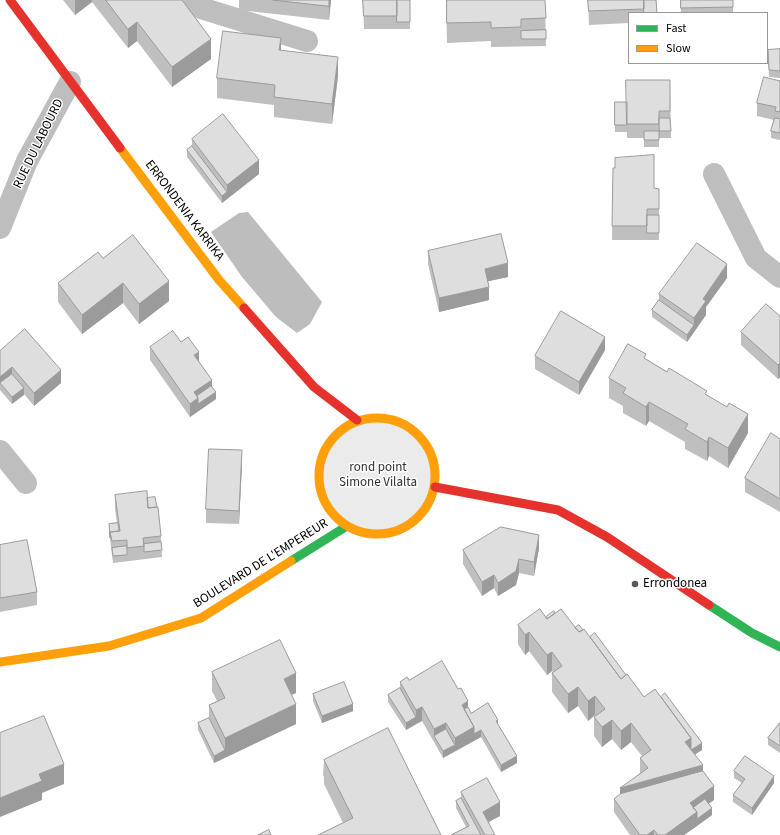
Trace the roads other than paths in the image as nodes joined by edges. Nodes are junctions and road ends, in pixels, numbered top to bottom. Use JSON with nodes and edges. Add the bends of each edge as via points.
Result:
{"nodes":[{"id":1,"x":10,"y":0,"type":"edge"},
{"id":2,"x":192,"y":0,"type":"edge"},
{"id":3,"x":307,"y":41,"type":"dead end"},
{"id":4,"x":70,"y":82,"type":"junction"},
{"id":5,"x":714,"y":174,"type":"dead end"},
{"id":6,"x":0,"y":228,"type":"edge"},
{"id":7,"x":780,"y":277,"type":"edge"},
{"id":8,"x":357,"y":420,"type":"junction"},
{"id":9,"x":0,"y":451,"type":"edge"},
{"id":10,"x":26,"y":483,"type":"dead end"},
{"id":11,"x":435,"y":487,"type":"junction"},
{"id":12,"x":347,"y":526,"type":"junction"},
{"id":13,"x":780,"y":647,"type":"edge"},
{"id":14,"x":0,"y":662,"type":"edge"}],
"edges":[{"from":1,"to":4,"type":"main road","name":"ERRONDENIA KARRIKA"},
{"from":2,"to":3,"type":"street","via":[[201,8]]},
{"from":4,"to":6,"type":"street","name":"RUE DU LABOURD","via":[[27,161]]},
{"from":4,"to":8,"type":"main road","name":"ERRONDENIA KARRIKA","via":[[219,280],[314,387]]},
{"from":5,"to":7,"type":"street","via":[[756,258]]},
{"from":8,"to":11,"type":"main road","name":"BOULEVARD DE L'EMPEREUR","via":[[387,418],[415,431],[433,456]]},
{"from":8,"to":12,"type":"main road","name":"BOULEVARD DE L'EMPEREUR","via":[[335,434],[322,457],[319,483],[328,508]]},
{"from":9,"to":10,"type":"street"},
{"from":11,"to":12,"type":"main road","name":"BOULEVARD DE L'EMPEREUR","via":[[425,510],[406,527],[376,534]]},
{"from":11,"to":13,"type":"main road","via":[[558,510],[607,537],[752,633]]},
{"from":12,"to":14,"type":"main road","name":"BOULEVARD DE L'EMPEREUR","via":[[200,618],[109,646]]}]}
